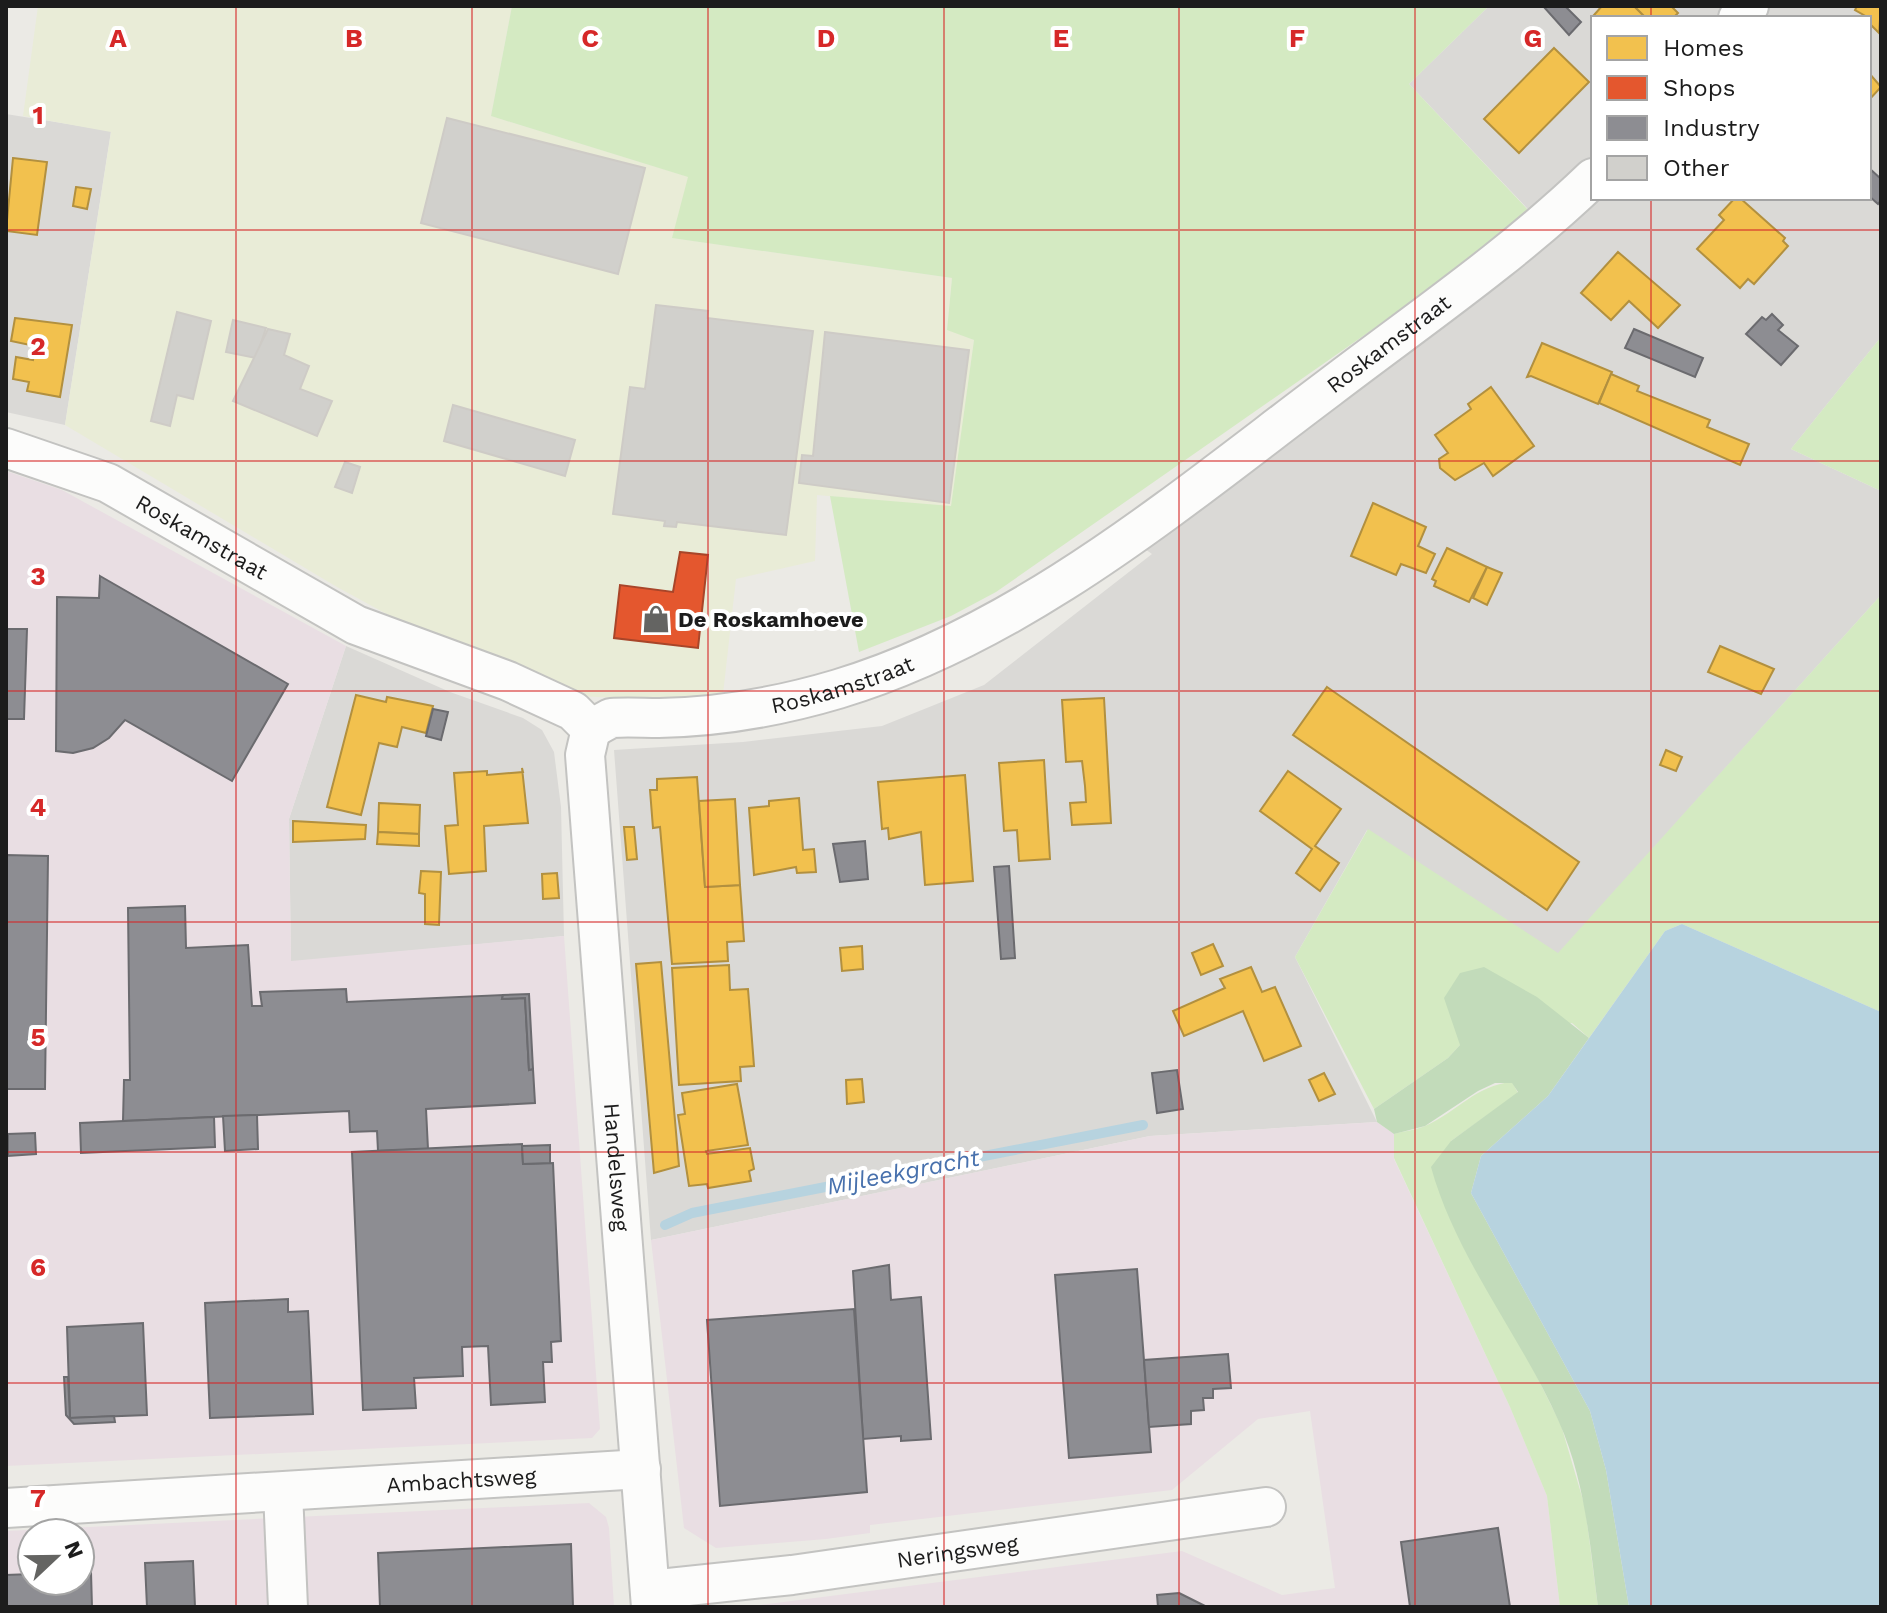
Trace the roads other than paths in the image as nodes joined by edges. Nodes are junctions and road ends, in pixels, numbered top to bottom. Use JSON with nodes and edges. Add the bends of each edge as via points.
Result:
{"nodes":[{"id":1,"x":1591,"y":180,"type":"edge"},
{"id":2,"x":6,"y":448,"type":"edge"},
{"id":3,"x":591,"y":729,"type":"junction"},
{"id":4,"x":641,"y":1469,"type":"junction"},
{"id":5,"x":283,"y":1492,"type":"junction"},
{"id":6,"x":1266,"y":1507,"type":"dead end"},
{"id":7,"x":6,"y":1508,"type":"edge"},
{"id":8,"x":650,"y":1598,"type":"edge"},
{"id":9,"x":288,"y":1607,"type":"edge"}],
"edges":[{"from":1,"to":3,"type":"street","name":"Roskamstraat","via":[[1543,226],[1288,419],[1024,606],[913,663],[837,689],[758,709],[611,718]]},
{"from":2,"to":3,"type":"street","name":"Roskamstraat","via":[[108,483],[356,625],[508,681],[573,711]]},
{"from":3,"to":4,"type":"street","name":"Handelsweg","via":[[585,755]]},
{"from":4,"to":5,"type":"street","name":"Ambachtsweg"},
{"from":4,"to":8,"type":"street","name":"Handelsweg"},
{"from":5,"to":7,"type":"street","name":"Ambachtsweg"},
{"from":5,"to":9,"type":"street"},
{"from":6,"to":8,"type":"street","name":"Neringsweg"}]}
